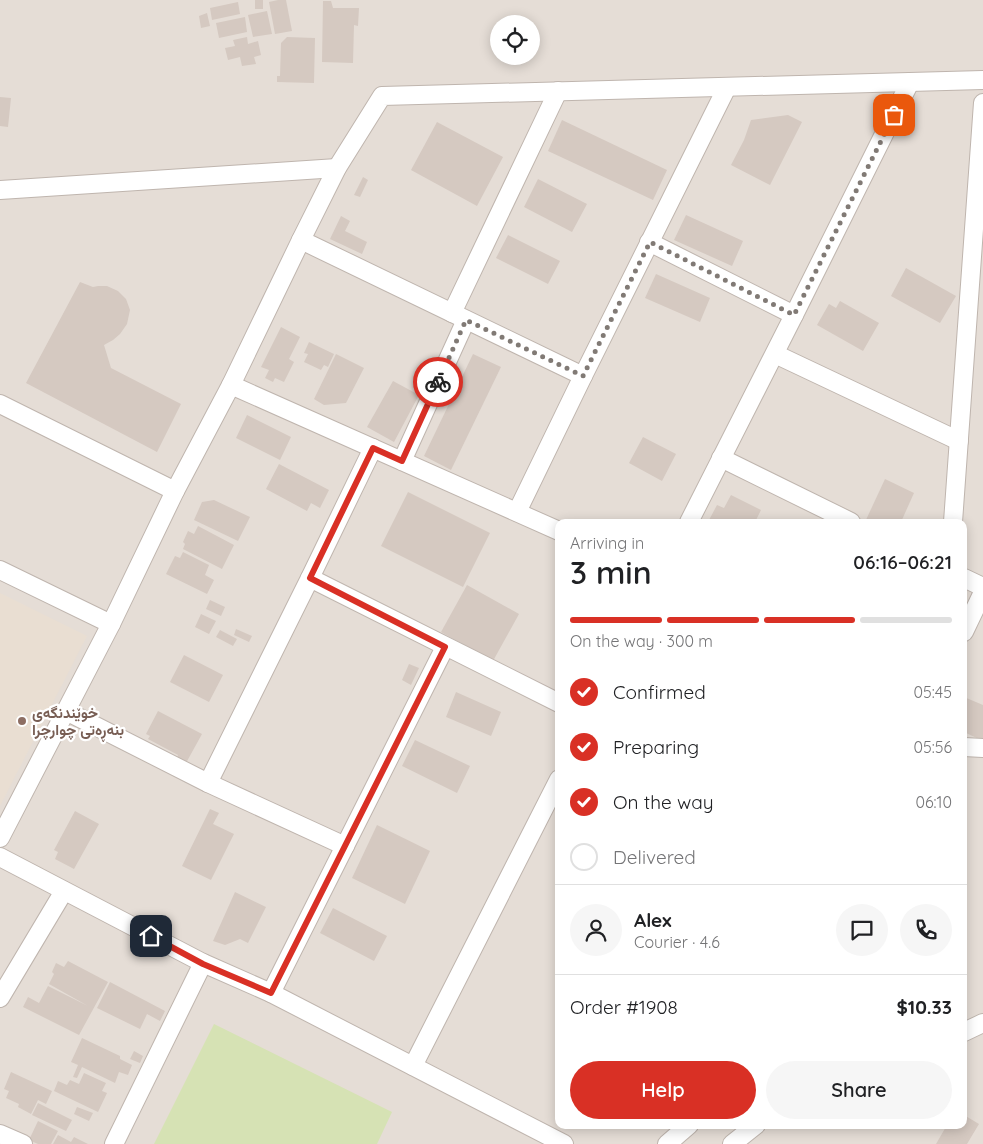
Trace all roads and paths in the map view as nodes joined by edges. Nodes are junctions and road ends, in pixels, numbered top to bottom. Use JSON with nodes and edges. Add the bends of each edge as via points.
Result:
{"nodes":[{"id":1,"x":983,"y":80,"type":"edge"},
{"id":2,"x":910,"y":82,"type":"junction"},
{"id":3,"x":726,"y":87,"type":"junction"},
{"id":4,"x":558,"y":91,"type":"junction"},
{"id":5,"x":983,"y":104,"type":"edge"},
{"id":6,"x":337,"y":168,"type":"junction"},
{"id":7,"x":0,"y":190,"type":"edge"},
{"id":8,"x":301,"y":240,"type":"junction"},
{"id":9,"x":650,"y":242,"type":"junction"},
{"id":10,"x":978,"y":245,"type":"edge"},
{"id":11,"x":794,"y":315,"type":"junction"},
{"id":12,"x":459,"y":316,"type":"junction"},
{"id":13,"x":774,"y":354,"type":"junction"},
{"id":14,"x":583,"y":376,"type":"junction"},
{"id":15,"x":231,"y":385,"type":"junction"},
{"id":16,"x":0,"y":404,"type":"edge"},
{"id":17,"x":959,"y":441,"type":"junction"},
{"id":18,"x":373,"y":448,"type":"junction"},
{"id":19,"x":721,"y":458,"type":"junction"},
{"id":20,"x":402,"y":461,"type":"junction"},
{"id":21,"x":175,"y":491,"type":"junction"},
{"id":22,"x":517,"y":512,"type":"junction"},
{"id":23,"x":830,"y":518,"type":"edge"},
{"id":24,"x":690,"y":519,"type":"edge"},
{"id":25,"x":953,"y":519,"type":"edge"},
{"id":26,"x":555,"y":529,"type":"edge"},
{"id":27,"x":0,"y":570,"type":"edge"},
{"id":28,"x":310,"y":578,"type":"junction"},
{"id":29,"x":967,"y":579,"type":"edge"},
{"id":30,"x":983,"y":587,"type":"edge"},
{"id":31,"x":983,"y":592,"type":"edge"},
{"id":32,"x":110,"y":624,"type":"junction"},
{"id":33,"x":967,"y":626,"type":"edge"},
{"id":34,"x":445,"y":647,"type":"junction"},
{"id":35,"x":555,"y":701,"type":"edge"},
{"id":36,"x":66,"y":711,"type":"junction"},
{"id":37,"x":967,"y":747,"type":"edge"},
{"id":38,"x":983,"y":748,"type":"edge"},
{"id":39,"x":208,"y":783,"type":"junction"},
{"id":40,"x":555,"y":788,"type":"edge"},
{"id":41,"x":0,"y":838,"type":"edge"},
{"id":42,"x":345,"y":846,"type":"junction"},
{"id":43,"x":0,"y":858,"type":"edge"},
{"id":44,"x":64,"y":891,"type":"junction"},
{"id":45,"x":203,"y":964,"type":"junction"},
{"id":46,"x":271,"y":993,"type":"junction"},
{"id":47,"x":0,"y":998,"type":"edge"},
{"id":48,"x":983,"y":1023,"type":"edge"},
{"id":49,"x":967,"y":1031,"type":"edge"},
{"id":50,"x":413,"y":1066,"type":"junction"},
{"id":51,"x":685,"y":1129,"type":"edge"},
{"id":52,"x":752,"y":1129,"type":"edge"},
{"id":53,"x":0,"y":1134,"type":"edge"},
{"id":54,"x":736,"y":1143,"type":"edge"},
{"id":55,"x":23,"y":1144,"type":"edge"},
{"id":56,"x":114,"y":1144,"type":"edge"},
{"id":57,"x":564,"y":1144,"type":"edge"},
{"id":58,"x":668,"y":1144,"type":"edge"}],
"edges":[{"from":1,"to":2,"type":"street"},
{"from":2,"to":3,"type":"street"},
{"from":2,"to":11,"type":"street"},
{"from":3,"to":4,"type":"street"},
{"from":3,"to":9,"type":"street"},
{"from":4,"to":6,"type":"street","via":[[382,96]]},
{"from":4,"to":12,"type":"street"},
{"from":5,"to":10,"type":"street"},
{"from":6,"to":7,"type":"street"},
{"from":6,"to":8,"type":"street"},
{"from":8,"to":12,"type":"street"},
{"from":8,"to":15,"type":"street"},
{"from":9,"to":11,"type":"street"},
{"from":9,"to":14,"type":"street"},
{"from":10,"to":17,"type":"street"},
{"from":11,"to":13,"type":"street"},
{"from":12,"to":14,"type":"street"},
{"from":12,"to":20,"type":"street"},
{"from":13,"to":17,"type":"street"},
{"from":13,"to":19,"type":"street"},
{"from":14,"to":22,"type":"street"},
{"from":15,"to":18,"type":"street"},
{"from":15,"to":21,"type":"street"},
{"from":16,"to":21,"type":"street"},
{"from":17,"to":25,"type":"street"},
{"from":18,"to":20,"type":"street"},
{"from":18,"to":28,"type":"street"},
{"from":19,"to":23,"type":"street"},
{"from":19,"to":24,"type":"street"},
{"from":20,"to":22,"type":"street"},
{"from":21,"to":32,"type":"street"},
{"from":22,"to":26,"type":"street"},
{"from":27,"to":32,"type":"street"},
{"from":28,"to":34,"type":"street"},
{"from":28,"to":39,"type":"street"},
{"from":29,"to":30,"type":"street"},
{"from":31,"to":33,"type":"street"},
{"from":32,"to":36,"type":"street"},
{"from":34,"to":35,"type":"street"},
{"from":34,"to":42,"type":"street"},
{"from":36,"to":39,"type":"street"},
{"from":36,"to":41,"type":"street"},
{"from":37,"to":38,"type":"street"},
{"from":39,"to":42,"type":"street"},
{"from":40,"to":50,"type":"street"},
{"from":42,"to":46,"type":"street"},
{"from":43,"to":44,"type":"street"},
{"from":44,"to":45,"type":"street"},
{"from":44,"to":47,"type":"street"},
{"from":45,"to":46,"type":"street"},
{"from":45,"to":56,"type":"street"},
{"from":46,"to":50,"type":"street"},
{"from":48,"to":49,"type":"street"},
{"from":50,"to":57,"type":"street"},
{"from":51,"to":58,"type":"street"},
{"from":52,"to":54,"type":"street"},
{"from":53,"to":55,"type":"street"}]}
